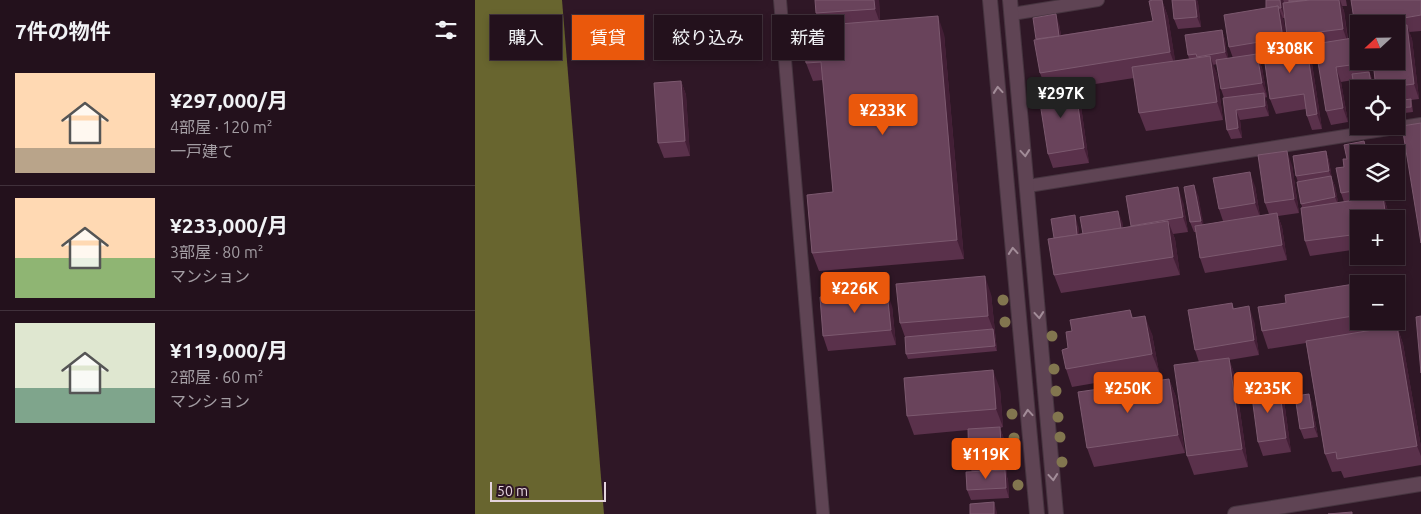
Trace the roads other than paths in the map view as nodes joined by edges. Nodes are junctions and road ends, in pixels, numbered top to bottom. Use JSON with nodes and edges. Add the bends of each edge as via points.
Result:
{"nodes":[{"id":1,"x":780,"y":0,"type":"edge"},
{"id":2,"x":990,"y":0,"type":"edge"},
{"id":3,"x":1099,"y":0,"type":"edge"},
{"id":4,"x":1011,"y":7,"type":"edge"},
{"id":5,"x":1421,"y":124,"type":"edge"},
{"id":6,"x":1028,"y":186,"type":"junction"},
{"id":7,"x":1421,"y":484,"type":"edge"},
{"id":8,"x":823,"y":514,"type":"edge"},
{"id":9,"x":1037,"y":514,"type":"edge"},
{"id":10,"x":1056,"y":514,"type":"edge"},
{"id":11,"x":1235,"y":514,"type":"edge"}],
"edges":[{"from":1,"to":8,"type":"street"},
{"from":9,"to":2,"type":"street","one_way":true},
{"from":3,"to":4,"type":"street"},
{"from":4,"to":6,"type":"street","one_way":true},
{"from":5,"to":6,"type":"street"},
{"from":6,"to":10,"type":"street","one_way":true},
{"from":7,"to":11,"type":"street"}]}
